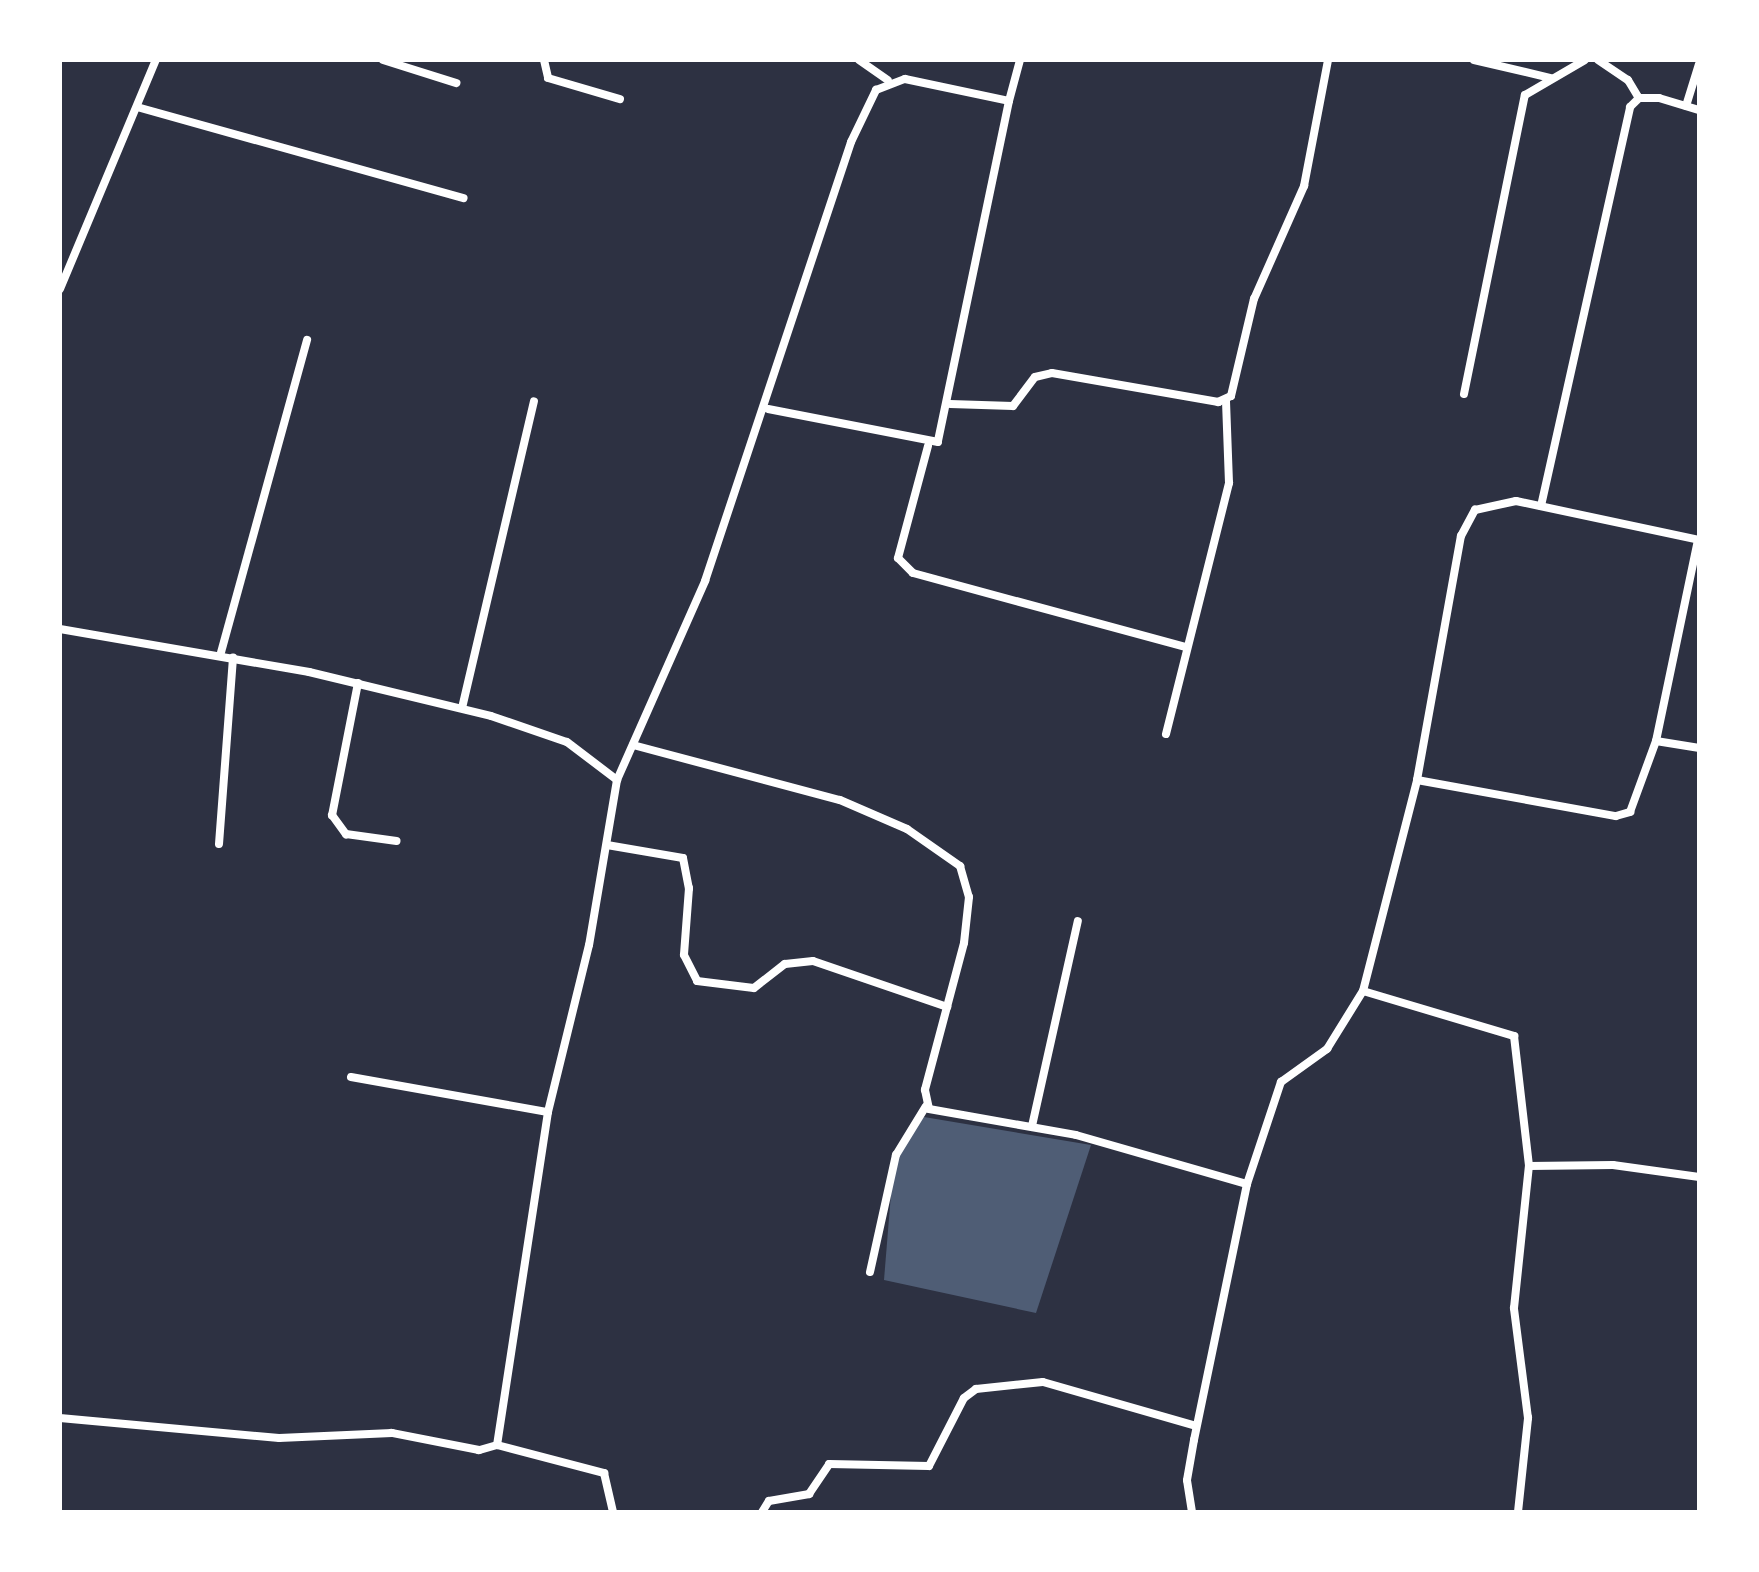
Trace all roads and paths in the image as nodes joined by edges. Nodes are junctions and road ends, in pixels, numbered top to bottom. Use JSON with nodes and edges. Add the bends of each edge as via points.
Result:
{"nodes":[{"id":1,"x":156,"y":60,"type":"edge"},
{"id":2,"x":383,"y":60,"type":"edge"},
{"id":3,"x":544,"y":60,"type":"edge"},
{"id":4,"x":859,"y":60,"type":"edge"},
{"id":5,"x":1020,"y":60,"type":"edge"},
{"id":6,"x":1328,"y":60,"type":"edge"},
{"id":7,"x":1474,"y":60,"type":"edge"},
{"id":8,"x":1585,"y":60,"type":"edge"},
{"id":9,"x":1598,"y":60,"type":"edge"},
{"id":10,"x":1699,"y":64,"type":"edge"},
{"id":11,"x":1553,"y":78,"type":"junction"},
{"id":12,"x":888,"y":80,"type":"junction"},
{"id":13,"x":456,"y":83,"type":"dead end"},
{"id":14,"x":1639,"y":98,"type":"junction"},
{"id":15,"x":620,"y":99,"type":"dead end"},
{"id":16,"x":1009,"y":101,"type":"junction"},
{"id":17,"x":1686,"y":106,"type":"junction"},
{"id":18,"x":137,"y":107,"type":"junction"},
{"id":19,"x":1699,"y":110,"type":"edge"},
{"id":20,"x":464,"y":198,"type":"dead end"},
{"id":21,"x":60,"y":289,"type":"edge"},
{"id":22,"x":307,"y":340,"type":"dead end"},
{"id":23,"x":1464,"y":394,"type":"dead end"},
{"id":24,"x":534,"y":401,"type":"dead end"},
{"id":25,"x":1226,"y":401,"type":"junction"},
{"id":26,"x":950,"y":404,"type":"junction"},
{"id":27,"x":768,"y":409,"type":"junction"},
{"id":28,"x":928,"y":446,"type":"junction"},
{"id":29,"x":1541,"y":506,"type":"junction"},
{"id":30,"x":1699,"y":540,"type":"edge"},
{"id":31,"x":60,"y":629,"type":"edge"},
{"id":32,"x":1185,"y":647,"type":"junction"},
{"id":33,"x":220,"y":656,"type":"junction"},
{"id":34,"x":233,"y":658,"type":"junction"},
{"id":35,"x":358,"y":683,"type":"junction"},
{"id":36,"x":462,"y":708,"type":"junction"},
{"id":37,"x":1166,"y":734,"type":"dead end"},
{"id":38,"x":1656,"y":741,"type":"junction"},
{"id":39,"x":633,"y":745,"type":"junction"},
{"id":40,"x":1699,"y":748,"type":"edge"},
{"id":41,"x":617,"y":780,"type":"junction"},
{"id":42,"x":1417,"y":780,"type":"junction"},
{"id":43,"x":397,"y":841,"type":"dead end"},
{"id":44,"x":219,"y":844,"type":"dead end"},
{"id":45,"x":607,"y":845,"type":"junction"},
{"id":46,"x":1078,"y":921,"type":"dead end"},
{"id":47,"x":1363,"y":991,"type":"junction"},
{"id":48,"x":947,"y":1007,"type":"junction"},
{"id":49,"x":351,"y":1077,"type":"dead end"},
{"id":50,"x":926,"y":1106,"type":"junction"},
{"id":51,"x":548,"y":1112,"type":"junction"},
{"id":52,"x":1032,"y":1126,"type":"junction"},
{"id":53,"x":1529,"y":1166,"type":"junction"},
{"id":54,"x":1699,"y":1177,"type":"edge"},
{"id":55,"x":1247,"y":1184,"type":"junction"},
{"id":56,"x":870,"y":1272,"type":"dead end"},
{"id":57,"x":60,"y":1418,"type":"edge"},
{"id":58,"x":1196,"y":1426,"type":"junction"},
{"id":59,"x":497,"y":1445,"type":"junction"},
{"id":60,"x":613,"y":1512,"type":"edge"},
{"id":61,"x":762,"y":1512,"type":"edge"},
{"id":62,"x":1192,"y":1512,"type":"edge"},
{"id":63,"x":1518,"y":1512,"type":"edge"}],
"edges":[{"from":1,"to":18,"type":"street"},
{"from":2,"to":13,"type":"street"},
{"from":3,"to":15,"type":"street","via":[[544,72],[556,82]]},
{"from":4,"to":12,"type":"street"},
{"from":5,"to":16,"type":"street"},
{"from":6,"to":25,"type":"street","via":[[1304,186],[1254,299]]},
{"from":7,"to":11,"type":"street"},
{"from":8,"to":11,"type":"street"},
{"from":9,"to":14,"type":"street","via":[[1628,80]]},
{"from":10,"to":17,"type":"street"},
{"from":11,"to":23,"type":"street","via":[[1525,95]]},
{"from":12,"to":16,"type":"street"},
{"from":12,"to":27,"type":"street","via":[[876,90],[851,142]]},
{"from":14,"to":17,"type":"street"},
{"from":14,"to":29,"type":"street","via":[[1624,124]]},
{"from":16,"to":26,"type":"street"},
{"from":17,"to":19,"type":"street"},
{"from":18,"to":20,"type":"street"},
{"from":18,"to":21,"type":"street","via":[[89,206]]},
{"from":22,"to":33,"type":"street"},
{"from":24,"to":36,"type":"street"},
{"from":25,"to":26,"type":"street","via":[[1052,373],[1035,377],[1013,406]]},
{"from":25,"to":32,"type":"street","via":[[1229,483]]},
{"from":26,"to":28,"type":"street","via":[[942,436]]},
{"from":27,"to":28,"type":"street"},
{"from":27,"to":39,"type":"street","via":[[705,581]]},
{"from":28,"to":32,"type":"street","via":[[898,558],[913,573]]},
{"from":29,"to":30,"type":"street"},
{"from":29,"to":42,"type":"street","via":[[1516,501],[1475,510],[1461,536]]},
{"from":30,"to":38,"type":"street"},
{"from":31,"to":33,"type":"street"},
{"from":32,"to":37,"type":"street"},
{"from":33,"to":34,"type":"street"},
{"from":34,"to":35,"type":"street"},
{"from":34,"to":44,"type":"street"},
{"from":35,"to":36,"type":"street"},
{"from":35,"to":43,"type":"street","via":[[332,815],[346,834]]},
{"from":36,"to":41,"type":"street","via":[[567,742]]},
{"from":38,"to":40,"type":"street"},
{"from":38,"to":42,"type":"street","via":[[1638,803],[1616,816]]},
{"from":39,"to":41,"type":"street"},
{"from":39,"to":48,"type":"street","via":[[840,800],[907,829],[960,866],[969,897]]},
{"from":41,"to":45,"type":"street"},
{"from":42,"to":47,"type":"street"},
{"from":45,"to":48,"type":"street","via":[[683,858],[689,888],[684,955],[697,981],[754,988],[785,964],[813,961]]},
{"from":45,"to":51,"type":"street"},
{"from":46,"to":52,"type":"street"},
{"from":47,"to":53,"type":"street","via":[[1514,1036]]},
{"from":47,"to":55,"type":"street","via":[[1327,1049],[1281,1082]]},
{"from":48,"to":50,"type":"street"},
{"from":49,"to":51,"type":"street"},
{"from":50,"to":52,"type":"street"},
{"from":50,"to":56,"type":"street","via":[[896,1155]]},
{"from":51,"to":59,"type":"street"},
{"from":52,"to":55,"type":"street"},
{"from":53,"to":54,"type":"street","via":[[1613,1165]]},
{"from":53,"to":63,"type":"street","via":[[1514,1308],[1528,1418]]},
{"from":55,"to":58,"type":"street"},
{"from":57,"to":59,"type":"street","via":[[279,1438],[392,1433],[479,1450]]},
{"from":58,"to":61,"type":"street","via":[[1043,1382],[976,1389],[956,1411],[929,1466],[829,1464],[809,1494],[769,1501]]},
{"from":58,"to":62,"type":"street","via":[[1187,1480]]},
{"from":59,"to":60,"type":"street","via":[[604,1473]]}]}
